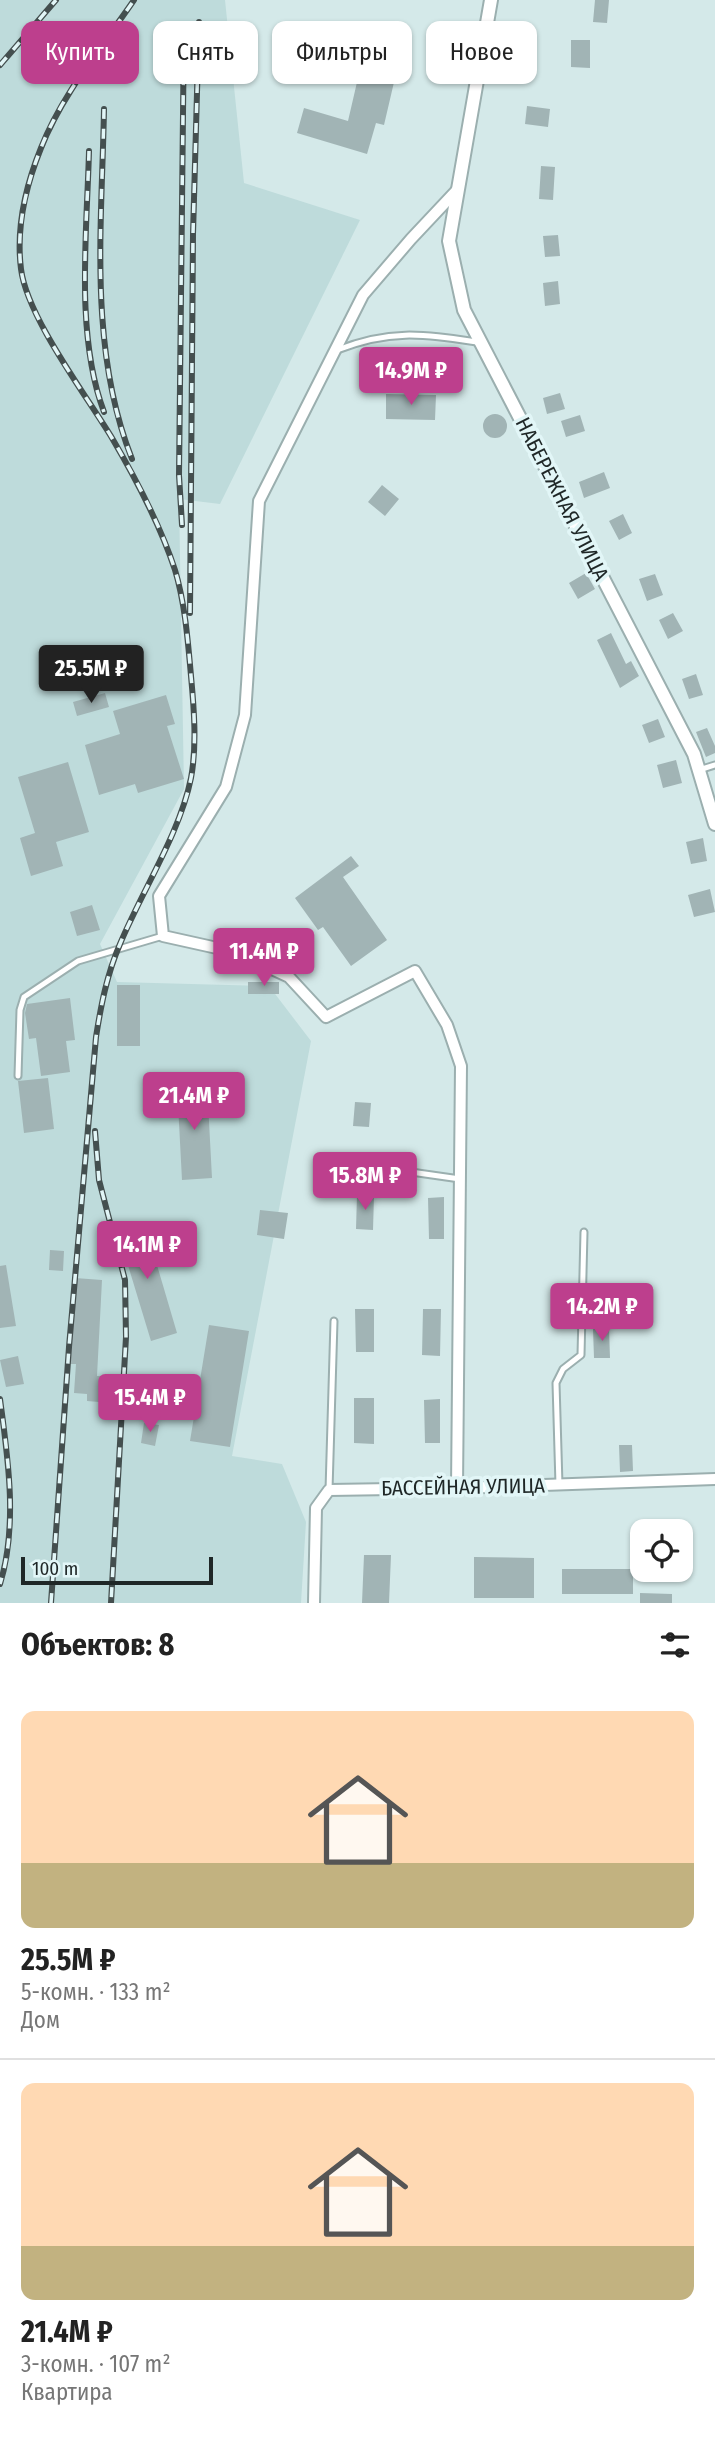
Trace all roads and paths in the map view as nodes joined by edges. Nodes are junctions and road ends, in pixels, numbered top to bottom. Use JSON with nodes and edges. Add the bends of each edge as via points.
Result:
{"nodes":[{"id":1,"x":491,"y":0,"type":"edge"},
{"id":2,"x":458,"y":189,"type":"junction"},
{"id":3,"x":480,"y":342,"type":"junction"},
{"id":4,"x":337,"y":350,"type":"junction"},
{"id":5,"x":715,"y":765,"type":"edge"},
{"id":6,"x":699,"y":770,"type":"junction"},
{"id":7,"x":715,"y":824,"type":"edge"},
{"id":8,"x":163,"y":936,"type":"junction"},
{"id":9,"x":18,"y":1076,"type":"dead end"},
{"id":10,"x":369,"y":1166,"type":"dead end"},
{"id":11,"x":460,"y":1179,"type":"junction"},
{"id":12,"x":584,"y":1232,"type":"dead end"},
{"id":13,"x":334,"y":1321,"type":"dead end"},
{"id":14,"x":715,"y":1479,"type":"edge"},
{"id":15,"x":559,"y":1485,"type":"junction"},
{"id":16,"x":457,"y":1488,"type":"junction"},
{"id":17,"x":329,"y":1490,"type":"junction"},
{"id":18,"x":314,"y":1603,"type":"edge"}],
"edges":[{"from":1,"to":2,"type":"street","name":"НАБЕРЕЖНАЯ УЛИЦА"},
{"from":2,"to":3,"type":"street","name":"НАБЕРЕЖНАЯ УЛИЦА","via":[[449,240],[464,310]]},
{"from":2,"to":4,"type":"street","via":[[363,295]]},
{"from":3,"to":4,"type":"lane","via":[[419,333],[366,338]]},
{"from":3,"to":6,"type":"street","name":"НАБЕРЕЖНАЯ УЛИЦА"},
{"from":4,"to":8,"type":"street","via":[[259,501],[245,715],[226,787],[159,896]]},
{"from":5,"to":6,"type":"lane"},
{"from":6,"to":7,"type":"street","name":"НАБЕРЕЖНАЯ УЛИЦА"},
{"from":8,"to":9,"type":"lane","via":[[78,961],[24,997]]},
{"from":8,"to":11,"type":"street","via":[[235,952],[289,978],[326,1017],[415,971],[447,1025],[461,1066]]},
{"from":10,"to":11,"type":"lane"},
{"from":11,"to":16,"type":"street"},
{"from":12,"to":15,"type":"lane","via":[[581,1356],[563,1369],[556,1383]]},
{"from":13,"to":17,"type":"lane"},
{"from":14,"to":15,"type":"street","name":"БАССЕЙНАЯ УЛИЦА"},
{"from":15,"to":16,"type":"street","name":"БАССЕЙНАЯ УЛИЦА"},
{"from":16,"to":17,"type":"street","name":"БАССЕЙНАЯ УЛИЦА"},
{"from":17,"to":18,"type":"street","via":[[316,1508]]}]}
